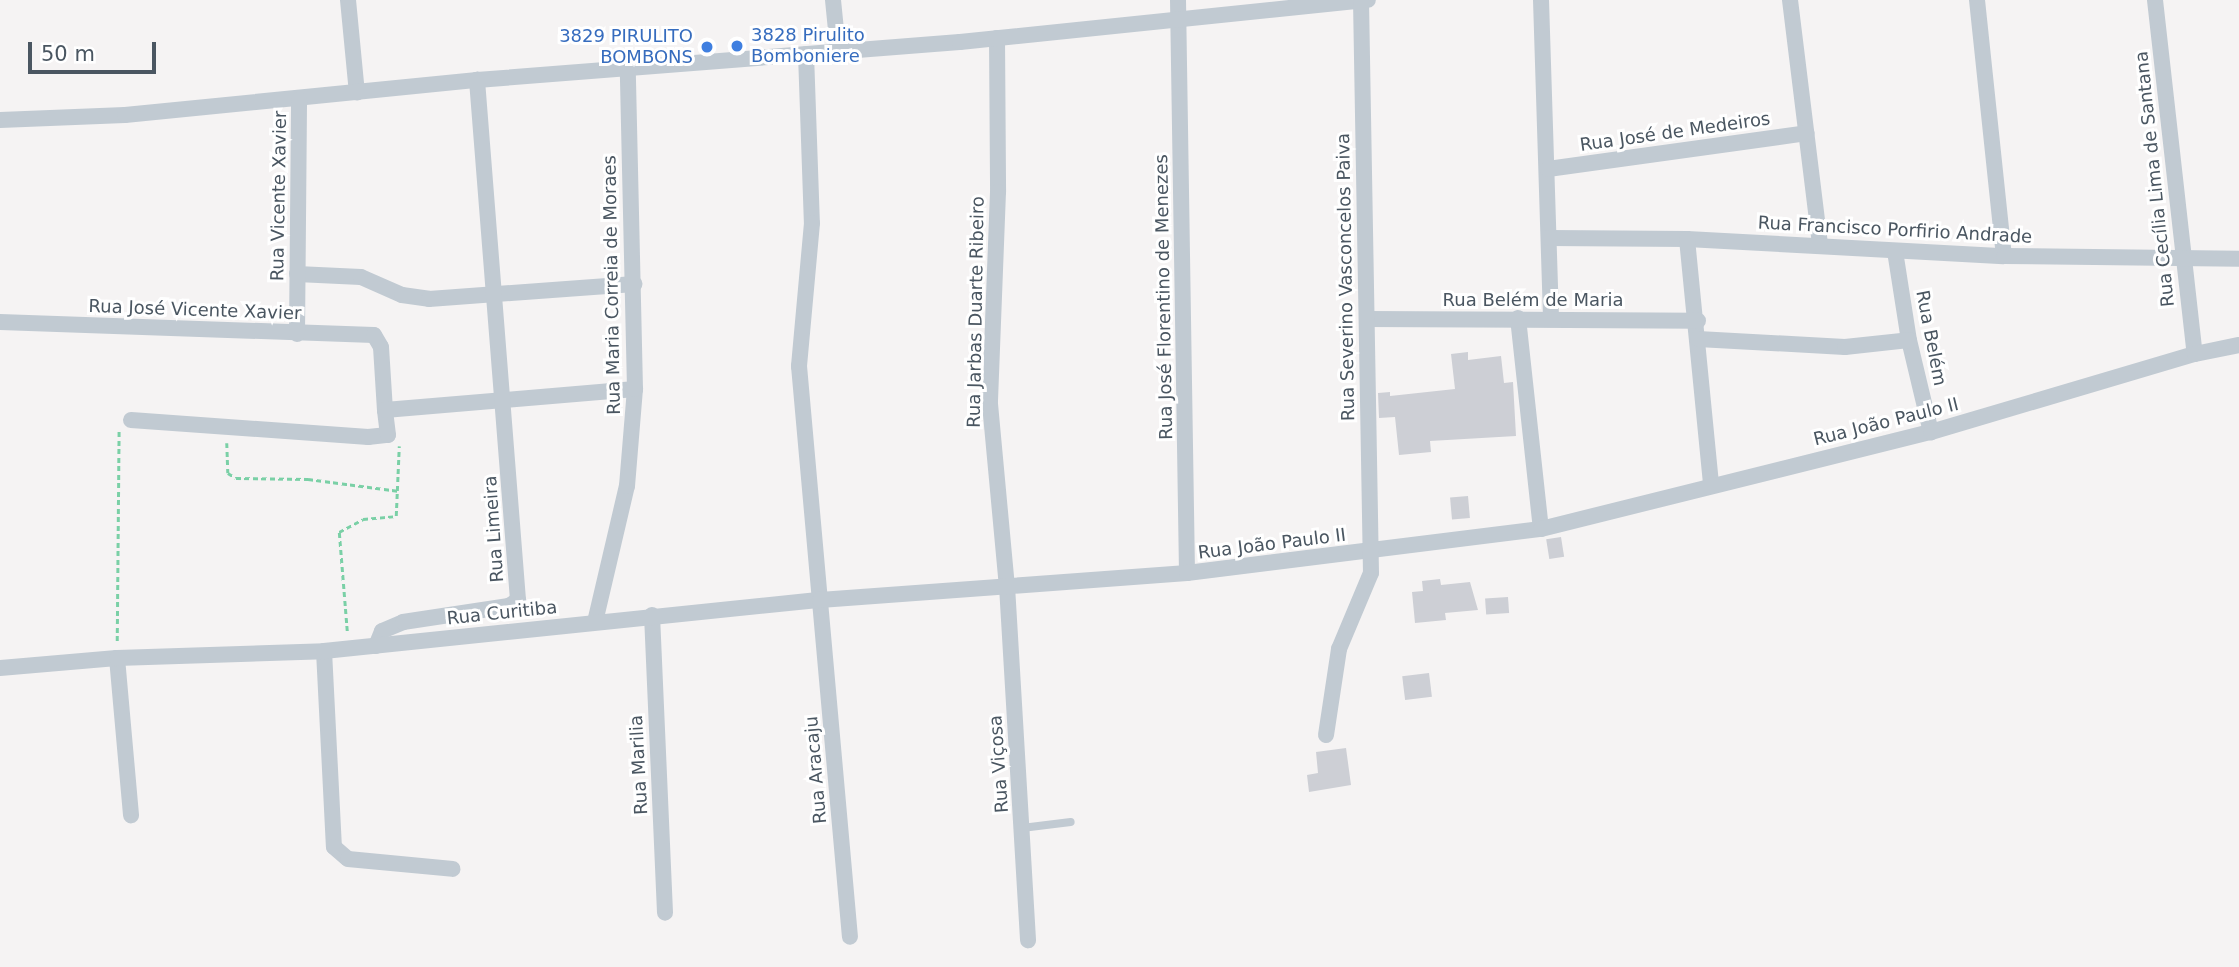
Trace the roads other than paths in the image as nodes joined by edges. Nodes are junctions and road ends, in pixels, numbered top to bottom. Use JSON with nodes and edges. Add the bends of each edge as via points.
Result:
{"nodes":[{"id":1,"x":348,"y":0,"type":"edge"},
{"id":2,"x":833,"y":0,"type":"edge"},
{"id":3,"x":1178,"y":0,"type":"edge"},
{"id":4,"x":1368,"y":0,"type":"edge"},
{"id":5,"x":1541,"y":0,"type":"edge"},
{"id":6,"x":1790,"y":0,"type":"edge"},
{"id":7,"x":1977,"y":0,"type":"edge"},
{"id":8,"x":2155,"y":0,"type":"edge"},
{"id":9,"x":1361,"y":1,"type":"edge"},
{"id":10,"x":1179,"y":20,"type":"junction"},
{"id":11,"x":997,"y":38,"type":"junction"},
{"id":12,"x":838,"y":50,"type":"junction"},
{"id":13,"x":806,"y":54,"type":"junction"},
{"id":14,"x":628,"y":69,"type":"junction"},
{"id":15,"x":477,"y":80,"type":"junction"},
{"id":16,"x":357,"y":93,"type":"junction"},
{"id":17,"x":299,"y":100,"type":"junction"},
{"id":18,"x":0,"y":120,"type":"edge"},
{"id":19,"x":1807,"y":134,"type":"junction"},
{"id":20,"x":1548,"y":169,"type":"junction"},
{"id":21,"x":1549,"y":238,"type":"junction"},
{"id":22,"x":1686,"y":239,"type":"junction"},
{"id":23,"x":1820,"y":245,"type":"junction"},
{"id":24,"x":1895,"y":251,"type":"junction"},
{"id":25,"x":2004,"y":256,"type":"junction"},
{"id":26,"x":2181,"y":259,"type":"junction"},
{"id":27,"x":2239,"y":259,"type":"edge"},
{"id":28,"x":297,"y":274,"type":"junction"},
{"id":29,"x":634,"y":284,"type":"junction"},
{"id":30,"x":495,"y":296,"type":"junction"},
{"id":31,"x":1551,"y":317,"type":"junction"},
{"id":32,"x":1518,"y":318,"type":"junction"},
{"id":33,"x":1367,"y":319,"type":"junction"},
{"id":34,"x":1698,"y":321,"type":"junction"},
{"id":35,"x":0,"y":322,"type":"edge"},
{"id":36,"x":297,"y":334,"type":"junction"},
{"id":37,"x":1698,"y":339,"type":"junction"},
{"id":38,"x":1909,"y":340,"type":"junction"},
{"id":39,"x":2239,"y":345,"type":"edge"},
{"id":40,"x":2195,"y":354,"type":"junction"},
{"id":41,"x":635,"y":389,"type":"junction"},
{"id":42,"x":504,"y":401,"type":"junction"},
{"id":43,"x":385,"y":410,"type":"junction"},
{"id":44,"x":131,"y":420,"type":"road end"},
{"id":45,"x":1931,"y":432,"type":"junction"},
{"id":46,"x":1711,"y":485,"type":"junction"},
{"id":47,"x":1541,"y":529,"type":"junction"},
{"id":48,"x":1368,"y":552,"type":"junction"},
{"id":49,"x":1187,"y":573,"type":"junction"},
{"id":50,"x":1007,"y":586,"type":"junction"},
{"id":51,"x":820,"y":600,"type":"junction"},
{"id":52,"x":652,"y":615,"type":"junction"},
{"id":53,"x":595,"y":622,"type":"junction"},
{"id":54,"x":376,"y":646,"type":"junction"},
{"id":55,"x":324,"y":651,"type":"junction"},
{"id":56,"x":117,"y":658,"type":"junction"},
{"id":57,"x":0,"y":668,"type":"edge"},
{"id":58,"x":1326,"y":735,"type":"dead end"},
{"id":59,"x":131,"y":815,"type":"dead end"},
{"id":60,"x":1071,"y":822,"type":"dead end"},
{"id":61,"x":1022,"y":828,"type":"junction"},
{"id":62,"x":453,"y":869,"type":"dead end"},
{"id":63,"x":665,"y":913,"type":"dead end"},
{"id":64,"x":850,"y":937,"type":"dead end"},
{"id":65,"x":1028,"y":940,"type":"dead end"}],
"edges":[{"from":1,"to":16,"type":"street"},
{"from":2,"to":12,"type":"street"},
{"from":3,"to":10,"type":"street","name":"Rua José Florentino de Menezes"},
{"from":4,"to":9,"type":"street"},
{"from":5,"to":20,"type":"street"},
{"from":6,"to":19,"type":"street"},
{"from":7,"to":25,"type":"street"},
{"from":8,"to":26,"type":"street","name":"Rua Cecília Lima de Santana"},
{"from":9,"to":10,"type":"street"},
{"from":9,"to":33,"type":"street","name":"Rua Severino Vasconcelos Paiva"},
{"from":10,"to":11,"type":"street"},
{"from":10,"to":49,"type":"street","name":"Rua José Florentino de Menezes"},
{"from":11,"to":12,"type":"street"},
{"from":11,"to":50,"type":"street","name":"Rua Jarbas Duarte Ribeiro","via":[[998,192],[990,404]]},
{"from":12,"to":13,"type":"street"},
{"from":13,"to":14,"type":"street"},
{"from":13,"to":51,"type":"street","name":"Rua Aracaju","via":[[812,223],[799,366]]},
{"from":14,"to":15,"type":"street"},
{"from":14,"to":29,"type":"street","name":"Rua Maria Correia de Moraes"},
{"from":15,"to":16,"type":"street"},
{"from":15,"to":30,"type":"street","name":"Rua Limeira"},
{"from":16,"to":17,"type":"street"},
{"from":17,"to":18,"type":"street"},
{"from":17,"to":28,"type":"street","name":"Rua Vicente Xavier"},
{"from":19,"to":20,"type":"street","name":"Rua José de Medeiros"},
{"from":19,"to":23,"type":"street"},
{"from":20,"to":21,"type":"street"},
{"from":21,"to":22,"type":"street","name":"Rua Francisco Porfirio Andrade"},
{"from":21,"to":31,"type":"street"},
{"from":22,"to":23,"type":"street","name":"Rua Francisco Porfirio Andrade"},
{"from":22,"to":34,"type":"street"},
{"from":23,"to":24,"type":"street","name":"Rua Francisco Porfirio Andrade"},
{"from":24,"to":25,"type":"street","name":"Rua Francisco Porfirio Andrade"},
{"from":24,"to":38,"type":"street","name":"Rua Belém"},
{"from":25,"to":26,"type":"street","name":"Rua Francisco Porfirio Andrade"},
{"from":26,"to":27,"type":"street","name":"Rua Francisco Porfirio Andrade"},
{"from":26,"to":40,"type":"street","name":"Rua Cecília Lima de Santana"},
{"from":28,"to":30,"type":"street","via":[[361,277],[414,298]]},
{"from":28,"to":36,"type":"street","name":"Rua Vicente Xavier"},
{"from":29,"to":30,"type":"street"},
{"from":29,"to":41,"type":"street","name":"Rua Maria Correia de Moraes"},
{"from":30,"to":42,"type":"street","name":"Rua Limeira"},
{"from":31,"to":32,"type":"street","name":"Rua Belém de Maria"},
{"from":31,"to":34,"type":"street","name":"Rua Belém de Maria"},
{"from":32,"to":33,"type":"street","name":"Rua Belém de Maria"},
{"from":32,"to":47,"type":"street"},
{"from":33,"to":48,"type":"street","name":"Rua Severino Vasconcelos Paiva"},
{"from":34,"to":37,"type":"street"},
{"from":35,"to":36,"type":"street","name":"Rua José Vicente Xavier"},
{"from":36,"to":43,"type":"street","name":"Rua José Vicente Xavier","via":[[374,335],[381,347]]},
{"from":37,"to":38,"type":"street","via":[[1845,347]]},
{"from":37,"to":46,"type":"street"},
{"from":38,"to":45,"type":"street","name":"Rua Belém"},
{"from":39,"to":40,"type":"street","name":"Rua João Paulo II"},
{"from":40,"to":45,"type":"street","name":"Rua João Paulo II"},
{"from":41,"to":42,"type":"street"},
{"from":41,"to":53,"type":"street","name":"Rua Maria Correia de Moraes","via":[[627,486]]},
{"from":42,"to":43,"type":"street"},
{"from":42,"to":54,"type":"street","name":"Rua Limeira","via":[[516,605],[403,622],[382,631]]},
{"from":43,"to":44,"type":"street","via":[[388,435]]},
{"from":45,"to":46,"type":"street","name":"Rua João Paulo II"},
{"from":46,"to":47,"type":"street","name":"Rua João Paulo II"},
{"from":47,"to":48,"type":"street","name":"Rua João Paulo II"},
{"from":48,"to":49,"type":"street","name":"Rua João Paulo II"},
{"from":48,"to":58,"type":"street","name":"Rua Severino Vasconcelos Paiva","via":[[1371,573],[1339,649]]},
{"from":49,"to":50,"type":"street","name":"Rua João Paulo II"},
{"from":50,"to":51,"type":"street","name":"Rua Curitiba"},
{"from":50,"to":61,"type":"street","name":"Rua Viçosa"},
{"from":51,"to":52,"type":"street","name":"Rua Curitiba"},
{"from":51,"to":64,"type":"street","name":"Rua Aracaju"},
{"from":52,"to":53,"type":"street","name":"Rua Curitiba"},
{"from":52,"to":63,"type":"street","name":"Rua Marilia"},
{"from":53,"to":54,"type":"street","name":"Rua Curitiba"},
{"from":54,"to":55,"type":"street","name":"Rua Curitiba"},
{"from":55,"to":56,"type":"street","name":"Rua Curitiba"},
{"from":55,"to":62,"type":"street","via":[[334,847],[348,859]]},
{"from":56,"to":57,"type":"street","name":"Rua Curitiba"},
{"from":56,"to":59,"type":"street"},
{"from":60,"to":61,"type":"lane"},
{"from":61,"to":65,"type":"street","name":"Rua Viçosa"}]}
